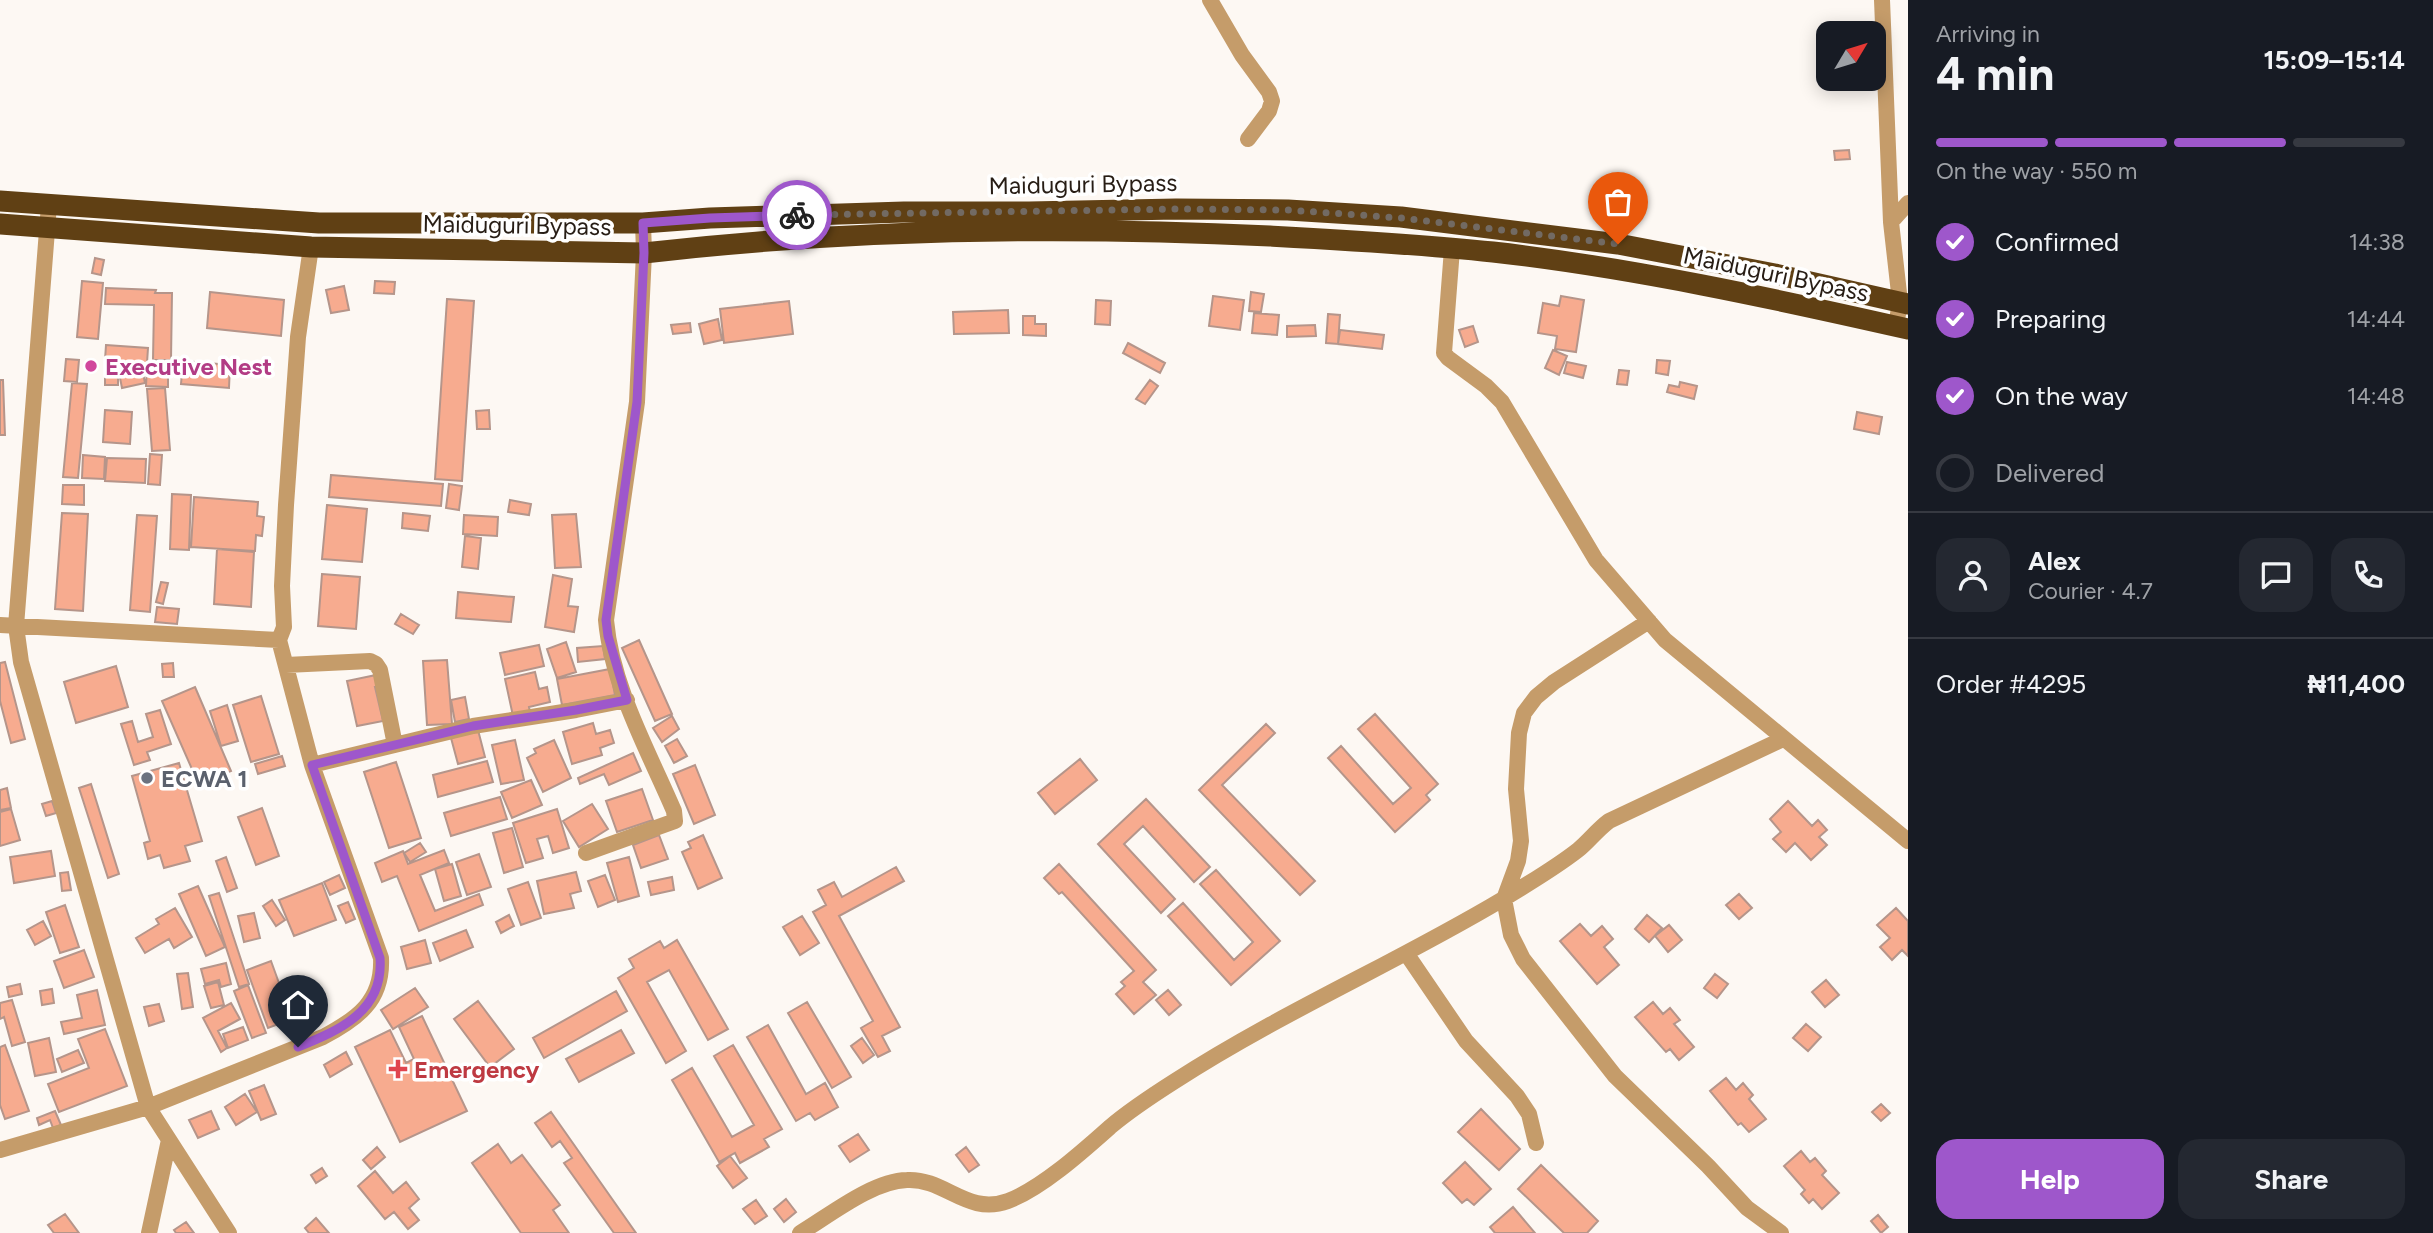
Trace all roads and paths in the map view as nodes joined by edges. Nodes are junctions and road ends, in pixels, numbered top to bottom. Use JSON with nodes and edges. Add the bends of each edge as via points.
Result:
{"nodes":[{"id":1,"x":1210,"y":0,"type":"edge"},
{"id":2,"x":1882,"y":0,"type":"edge"},
{"id":3,"x":1248,"y":139,"type":"dead end"},
{"id":4,"x":0,"y":201,"type":"edge"},
{"id":5,"x":1908,"y":203,"type":"edge"},
{"id":6,"x":49,"y":205,"type":"junction"},
{"id":7,"x":1891,"y":222,"type":"junction"},
{"id":8,"x":643,"y":223,"type":"junction"},
{"id":9,"x":0,"y":224,"type":"edge"},
{"id":10,"x":47,"y":228,"type":"junction"},
{"id":11,"x":311,"y":247,"type":"junction"},
{"id":12,"x":1452,"y":249,"type":"junction"},
{"id":13,"x":644,"y":253,"type":"junction"},
{"id":14,"x":1904,"y":303,"type":"edge"},
{"id":15,"x":1902,"y":327,"type":"edge"},
{"id":16,"x":1648,"y":621,"type":"junction"},
{"id":17,"x":8,"y":626,"type":"edge"},
{"id":18,"x":279,"y":640,"type":"junction"},
{"id":19,"x":286,"y":666,"type":"junction"},
{"id":20,"x":627,"y":700,"type":"junction"},
{"id":21,"x":1783,"y":739,"type":"junction"},
{"id":22,"x":395,"y":744,"type":"junction"},
{"id":23,"x":312,"y":765,"type":"junction"},
{"id":24,"x":1908,"y":841,"type":"edge"},
{"id":25,"x":586,"y":853,"type":"dead end"},
{"id":26,"x":1504,"y":899,"type":"junction"},
{"id":27,"x":1406,"y":953,"type":"junction"},
{"id":28,"x":148,"y":1107,"type":"junction"},
{"id":29,"x":169,"y":1140,"type":"junction"},
{"id":30,"x":1536,"y":1143,"type":"dead end"},
{"id":31,"x":0,"y":1150,"type":"edge"},
{"id":32,"x":149,"y":1233,"type":"edge"},
{"id":33,"x":229,"y":1233,"type":"edge"},
{"id":34,"x":800,"y":1233,"type":"edge"},
{"id":35,"x":1781,"y":1233,"type":"edge"}],
"edges":[{"from":1,"to":3,"type":"street","via":[[1272,101]]},
{"from":2,"to":7,"type":"street"},
{"from":4,"to":6,"type":"highway","name":"Maiduguri Bypass"},
{"from":5,"to":7,"type":"street"},
{"from":6,"to":8,"type":"highway","name":"Maiduguri Bypass","via":[[319,223]]},
{"from":6,"to":10,"type":"street"},
{"from":7,"to":14,"type":"street"},
{"from":8,"to":13,"type":"street"},
{"from":8,"to":14,"type":"highway","name":"Maiduguri Bypass","via":[[890,212],[1288,210],[1618,244]]},
{"from":9,"to":10,"type":"highway","name":"Maiduguri Bypass"},
{"from":10,"to":11,"type":"highway","name":"Maiduguri Bypass"},
{"from":10,"to":17,"type":"street"},
{"from":11,"to":13,"type":"highway","name":"Maiduguri Bypass"},
{"from":11,"to":18,"type":"street","via":[[298,337],[282,586],[284,627]]},
{"from":12,"to":13,"type":"highway","name":"Maiduguri Bypass","via":[[1168,231],[1025,230]]},
{"from":12,"to":15,"type":"highway","name":"Maiduguri Bypass","via":[[1629,272]]},
{"from":12,"to":16,"type":"street","via":[[1444,353],[1502,402],[1596,560]]},
{"from":13,"to":20,"type":"street","via":[[637,402],[606,620]]},
{"from":14,"to":15,"type":"street"},
{"from":16,"to":21,"type":"street","via":[[1680,655]]},
{"from":16,"to":26,"type":"street","via":[[1554,682],[1524,713],[1516,789],[1521,841]]},
{"from":17,"to":18,"type":"street"},
{"from":17,"to":28,"type":"street"},
{"from":18,"to":19,"type":"street"},
{"from":19,"to":22,"type":"street","via":[[376,664]]},
{"from":19,"to":23,"type":"street"},
{"from":20,"to":22,"type":"street"},
{"from":20,"to":25,"type":"street","via":[[675,821]]},
{"from":21,"to":24,"type":"street"},
{"from":21,"to":26,"type":"street","via":[[1609,821],[1580,849]]},
{"from":22,"to":23,"type":"street"},
{"from":23,"to":28,"type":"street","via":[[380,958],[374,998],[348,1024],[323,1037]]},
{"from":26,"to":27,"type":"street"},
{"from":26,"to":35,"type":"street","via":[[1515,946],[1615,1076],[1747,1208]]},
{"from":27,"to":30,"type":"street","via":[[1466,1041],[1523,1105],[1533,1123]]},
{"from":27,"to":34,"type":"street","via":[[1197,1067],[1124,1116],[1075,1159],[1008,1201],[988,1206],[928,1183],[910,1179],[890,1182]]},
{"from":28,"to":29,"type":"street"},
{"from":28,"to":31,"type":"street"},
{"from":29,"to":32,"type":"street"},
{"from":29,"to":33,"type":"street"}]}
